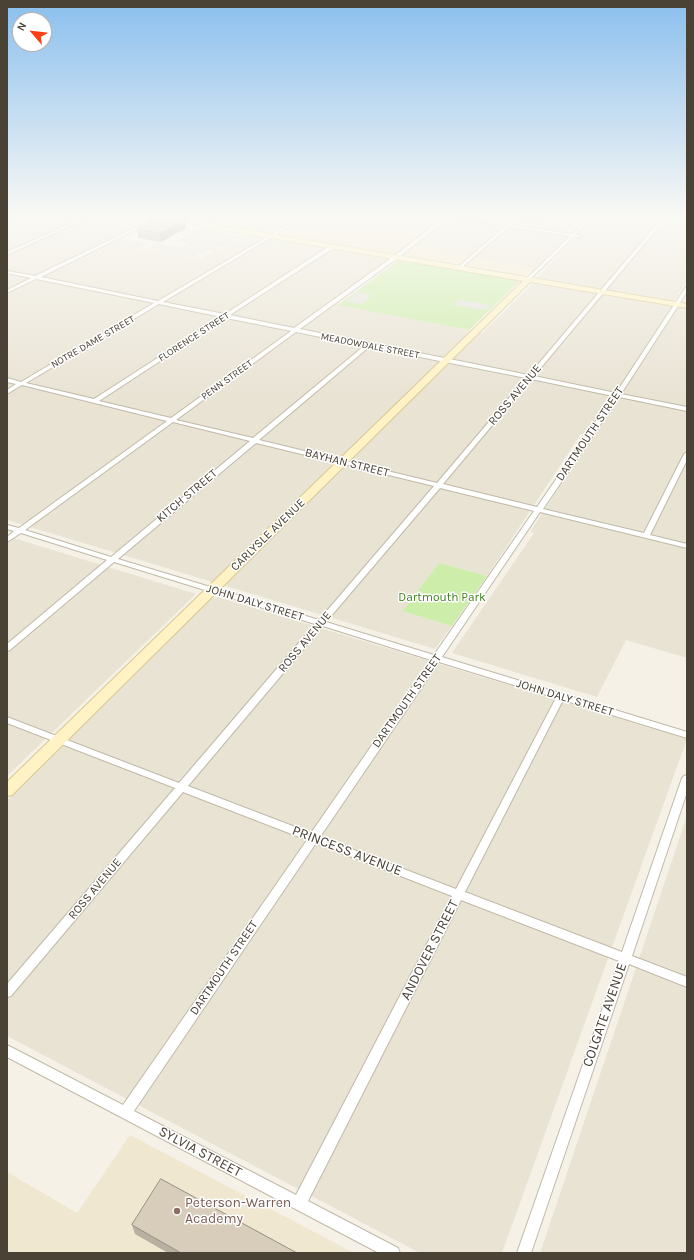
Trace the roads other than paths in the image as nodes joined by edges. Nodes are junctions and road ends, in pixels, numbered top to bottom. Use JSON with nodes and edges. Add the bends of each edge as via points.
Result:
{"nodes":[{"id":1,"x":30,"y":277,"type":"edge"},
{"id":2,"x":203,"y":277,"type":"edge"},
{"id":3,"x":285,"y":277,"type":"edge"},
{"id":4,"x":368,"y":277,"type":"edge"},
{"id":5,"x":515,"y":277,"type":"edge"},
{"id":6,"x":531,"y":277,"type":"edge"},
{"id":7,"x":615,"y":277,"type":"edge"},
{"id":8,"x":36,"y":278,"type":"junction"},
{"id":9,"x":529,"y":279,"type":"junction"},
{"id":10,"x":687,"y":288,"type":"edge"},
{"id":11,"x":7,"y":292,"type":"edge"},
{"id":12,"x":603,"y":292,"type":"junction"},
{"id":13,"x":158,"y":303,"type":"junction"},
{"id":14,"x":677,"y":304,"type":"junction"},
{"id":15,"x":687,"y":306,"type":"edge"},
{"id":16,"x":225,"y":316,"type":"junction"},
{"id":17,"x":294,"y":331,"type":"junction"},
{"id":18,"x":368,"y":345,"type":"junction"},
{"id":19,"x":446,"y":361,"type":"junction"},
{"id":20,"x":530,"y":378,"type":"junction"},
{"id":21,"x":7,"y":380,"type":"edge"},
{"id":22,"x":22,"y":383,"type":"junction"},
{"id":23,"x":7,"y":392,"type":"edge"},
{"id":24,"x":617,"y":395,"type":"junction"},
{"id":25,"x":95,"y":401,"type":"junction"},
{"id":26,"x":687,"y":409,"type":"edge"},
{"id":27,"x":172,"y":420,"type":"junction"},
{"id":28,"x":255,"y":440,"type":"junction"},
{"id":29,"x":687,"y":454,"type":"edge"},
{"id":30,"x":342,"y":462,"type":"junction"},
{"id":31,"x":438,"y":486,"type":"junction"},
{"id":32,"x":538,"y":510,"type":"junction"},
{"id":33,"x":7,"y":527,"type":"edge"},
{"id":34,"x":20,"y":531,"type":"junction"},
{"id":35,"x":646,"y":536,"type":"junction"},
{"id":36,"x":7,"y":540,"type":"edge"},
{"id":37,"x":687,"y":546,"type":"edge"},
{"id":38,"x":112,"y":559,"type":"junction"},
{"id":39,"x":212,"y":590,"type":"junction"},
{"id":40,"x":321,"y":623,"type":"junction"},
{"id":41,"x":7,"y":648,"type":"edge"},
{"id":42,"x":436,"y":658,"type":"junction"},
{"id":43,"x":561,"y":696,"type":"junction"},
{"id":44,"x":7,"y":720,"type":"edge"},
{"id":45,"x":687,"y":735,"type":"edge"},
{"id":46,"x":59,"y":740,"type":"junction"},
{"id":47,"x":687,"y":778,"type":"edge"},
{"id":48,"x":181,"y":787,"type":"junction"},
{"id":49,"x":7,"y":791,"type":"edge"},
{"id":50,"x":313,"y":838,"type":"junction"},
{"id":51,"x":459,"y":894,"type":"junction"},
{"id":52,"x":625,"y":958,"type":"junction"},
{"id":53,"x":687,"y":982,"type":"edge"},
{"id":54,"x":7,"y":992,"type":"edge"},
{"id":55,"x":7,"y":1050,"type":"edge"},
{"id":56,"x":125,"y":1112,"type":"junction"},
{"id":57,"x":299,"y":1204,"type":"junction"},
{"id":58,"x":393,"y":1253,"type":"edge"},
{"id":59,"x":524,"y":1253,"type":"edge"}],
"edges":[{"from":1,"to":8,"type":"street","name":"MEADOWDALE STREET"},
{"from":2,"to":13,"type":"street","name":"NOTRE DAME STREET"},
{"from":3,"to":16,"type":"street","name":"FLORENCE STREET"},
{"from":4,"to":17,"type":"street","name":"PENN STREET"},
{"from":5,"to":9,"type":"street"},
{"from":6,"to":9,"type":"street"},
{"from":7,"to":12,"type":"street","name":"ROSS AVENUE"},
{"from":8,"to":11,"type":"street"},
{"from":8,"to":13,"type":"street","name":"MEADOWDALE STREET"},
{"from":9,"to":12,"type":"street"},
{"from":9,"to":19,"type":"street","name":"CARLYSLE AVENUE"},
{"from":10,"to":14,"type":"street","name":"DARTMOUTH STREET"},
{"from":12,"to":14,"type":"street"},
{"from":12,"to":20,"type":"street","name":"ROSS AVENUE"},
{"from":13,"to":16,"type":"street","name":"MEADOWDALE STREET"},
{"from":13,"to":22,"type":"street","name":"NOTRE DAME STREET"},
{"from":14,"to":15,"type":"street"},
{"from":14,"to":24,"type":"street","name":"DARTMOUTH STREET"},
{"from":16,"to":17,"type":"street","name":"MEADOWDALE STREET"},
{"from":16,"to":25,"type":"street","name":"FLORENCE STREET"},
{"from":17,"to":18,"type":"street","name":"MEADOWDALE STREET"},
{"from":17,"to":27,"type":"street","name":"PENN STREET"},
{"from":18,"to":19,"type":"street","name":"MEADOWDALE STREET"},
{"from":18,"to":28,"type":"street","name":"KITCH STREET"},
{"from":19,"to":20,"type":"street","name":"MEADOWDALE STREET"},
{"from":19,"to":30,"type":"street","name":"CARLYSLE AVENUE"},
{"from":20,"to":24,"type":"street","name":"MEADOWDALE STREET"},
{"from":20,"to":31,"type":"street","name":"ROSS AVENUE"},
{"from":21,"to":22,"type":"street","name":"BAYHAN STREET"},
{"from":22,"to":23,"type":"street","name":"NOTRE DAME STREET"},
{"from":22,"to":25,"type":"street","name":"BAYHAN STREET"},
{"from":24,"to":26,"type":"street","name":"MEADOWDALE STREET"},
{"from":24,"to":32,"type":"street","name":"DARTMOUTH STREET"},
{"from":25,"to":27,"type":"street","name":"BAYHAN STREET"},
{"from":27,"to":28,"type":"street","name":"BAYHAN STREET"},
{"from":27,"to":34,"type":"street","name":"PENN STREET"},
{"from":28,"to":30,"type":"street","name":"BAYHAN STREET"},
{"from":28,"to":38,"type":"street","name":"KITCH STREET"},
{"from":29,"to":35,"type":"street"},
{"from":30,"to":31,"type":"street","name":"BAYHAN STREET"},
{"from":30,"to":39,"type":"street","name":"CARLYSLE AVENUE"},
{"from":31,"to":32,"type":"street","name":"BAYHAN STREET"},
{"from":31,"to":40,"type":"street","name":"ROSS AVENUE"},
{"from":32,"to":35,"type":"street","name":"BAYHAN STREET"},
{"from":32,"to":42,"type":"street","name":"DARTMOUTH STREET"},
{"from":33,"to":34,"type":"street","name":"JOHN DALY STREET"},
{"from":34,"to":36,"type":"street","name":"PENN STREET"},
{"from":34,"to":38,"type":"street","name":"JOHN DALY STREET"},
{"from":35,"to":37,"type":"street","name":"BAYHAN STREET"},
{"from":38,"to":39,"type":"street","name":"JOHN DALY STREET"},
{"from":38,"to":41,"type":"street","name":"KITCH STREET"},
{"from":39,"to":40,"type":"street","name":"JOHN DALY STREET"},
{"from":39,"to":46,"type":"street","name":"CARLYSLE AVENUE"},
{"from":40,"to":42,"type":"street","name":"JOHN DALY STREET"},
{"from":40,"to":48,"type":"street","name":"ROSS AVENUE"},
{"from":42,"to":43,"type":"street","name":"JOHN DALY STREET"},
{"from":42,"to":50,"type":"street","name":"DARTMOUTH STREET"},
{"from":43,"to":45,"type":"street","name":"JOHN DALY STREET"},
{"from":43,"to":51,"type":"street","name":"ANDOVER STREET"},
{"from":44,"to":46,"type":"street","name":"PRINCESS AVENUE"},
{"from":46,"to":48,"type":"street","name":"PRINCESS AVENUE"},
{"from":46,"to":49,"type":"street","name":"CARLYSLE AVENUE"},
{"from":47,"to":52,"type":"street","name":"COLGATE AVENUE"},
{"from":48,"to":50,"type":"street","name":"PRINCESS AVENUE"},
{"from":48,"to":54,"type":"street","name":"ROSS AVENUE"},
{"from":50,"to":51,"type":"street","name":"PRINCESS AVENUE"},
{"from":50,"to":56,"type":"street","name":"DARTMOUTH STREET"},
{"from":51,"to":52,"type":"street","name":"PRINCESS AVENUE"},
{"from":51,"to":57,"type":"street","name":"ANDOVER STREET"},
{"from":52,"to":53,"type":"street","name":"PRINCESS AVENUE"},
{"from":52,"to":59,"type":"street","name":"COLGATE AVENUE"},
{"from":55,"to":56,"type":"street","name":"SYLVIA STREET"},
{"from":56,"to":57,"type":"street","name":"SYLVIA STREET"},
{"from":57,"to":58,"type":"street","name":"SYLVIA STREET"}]}
